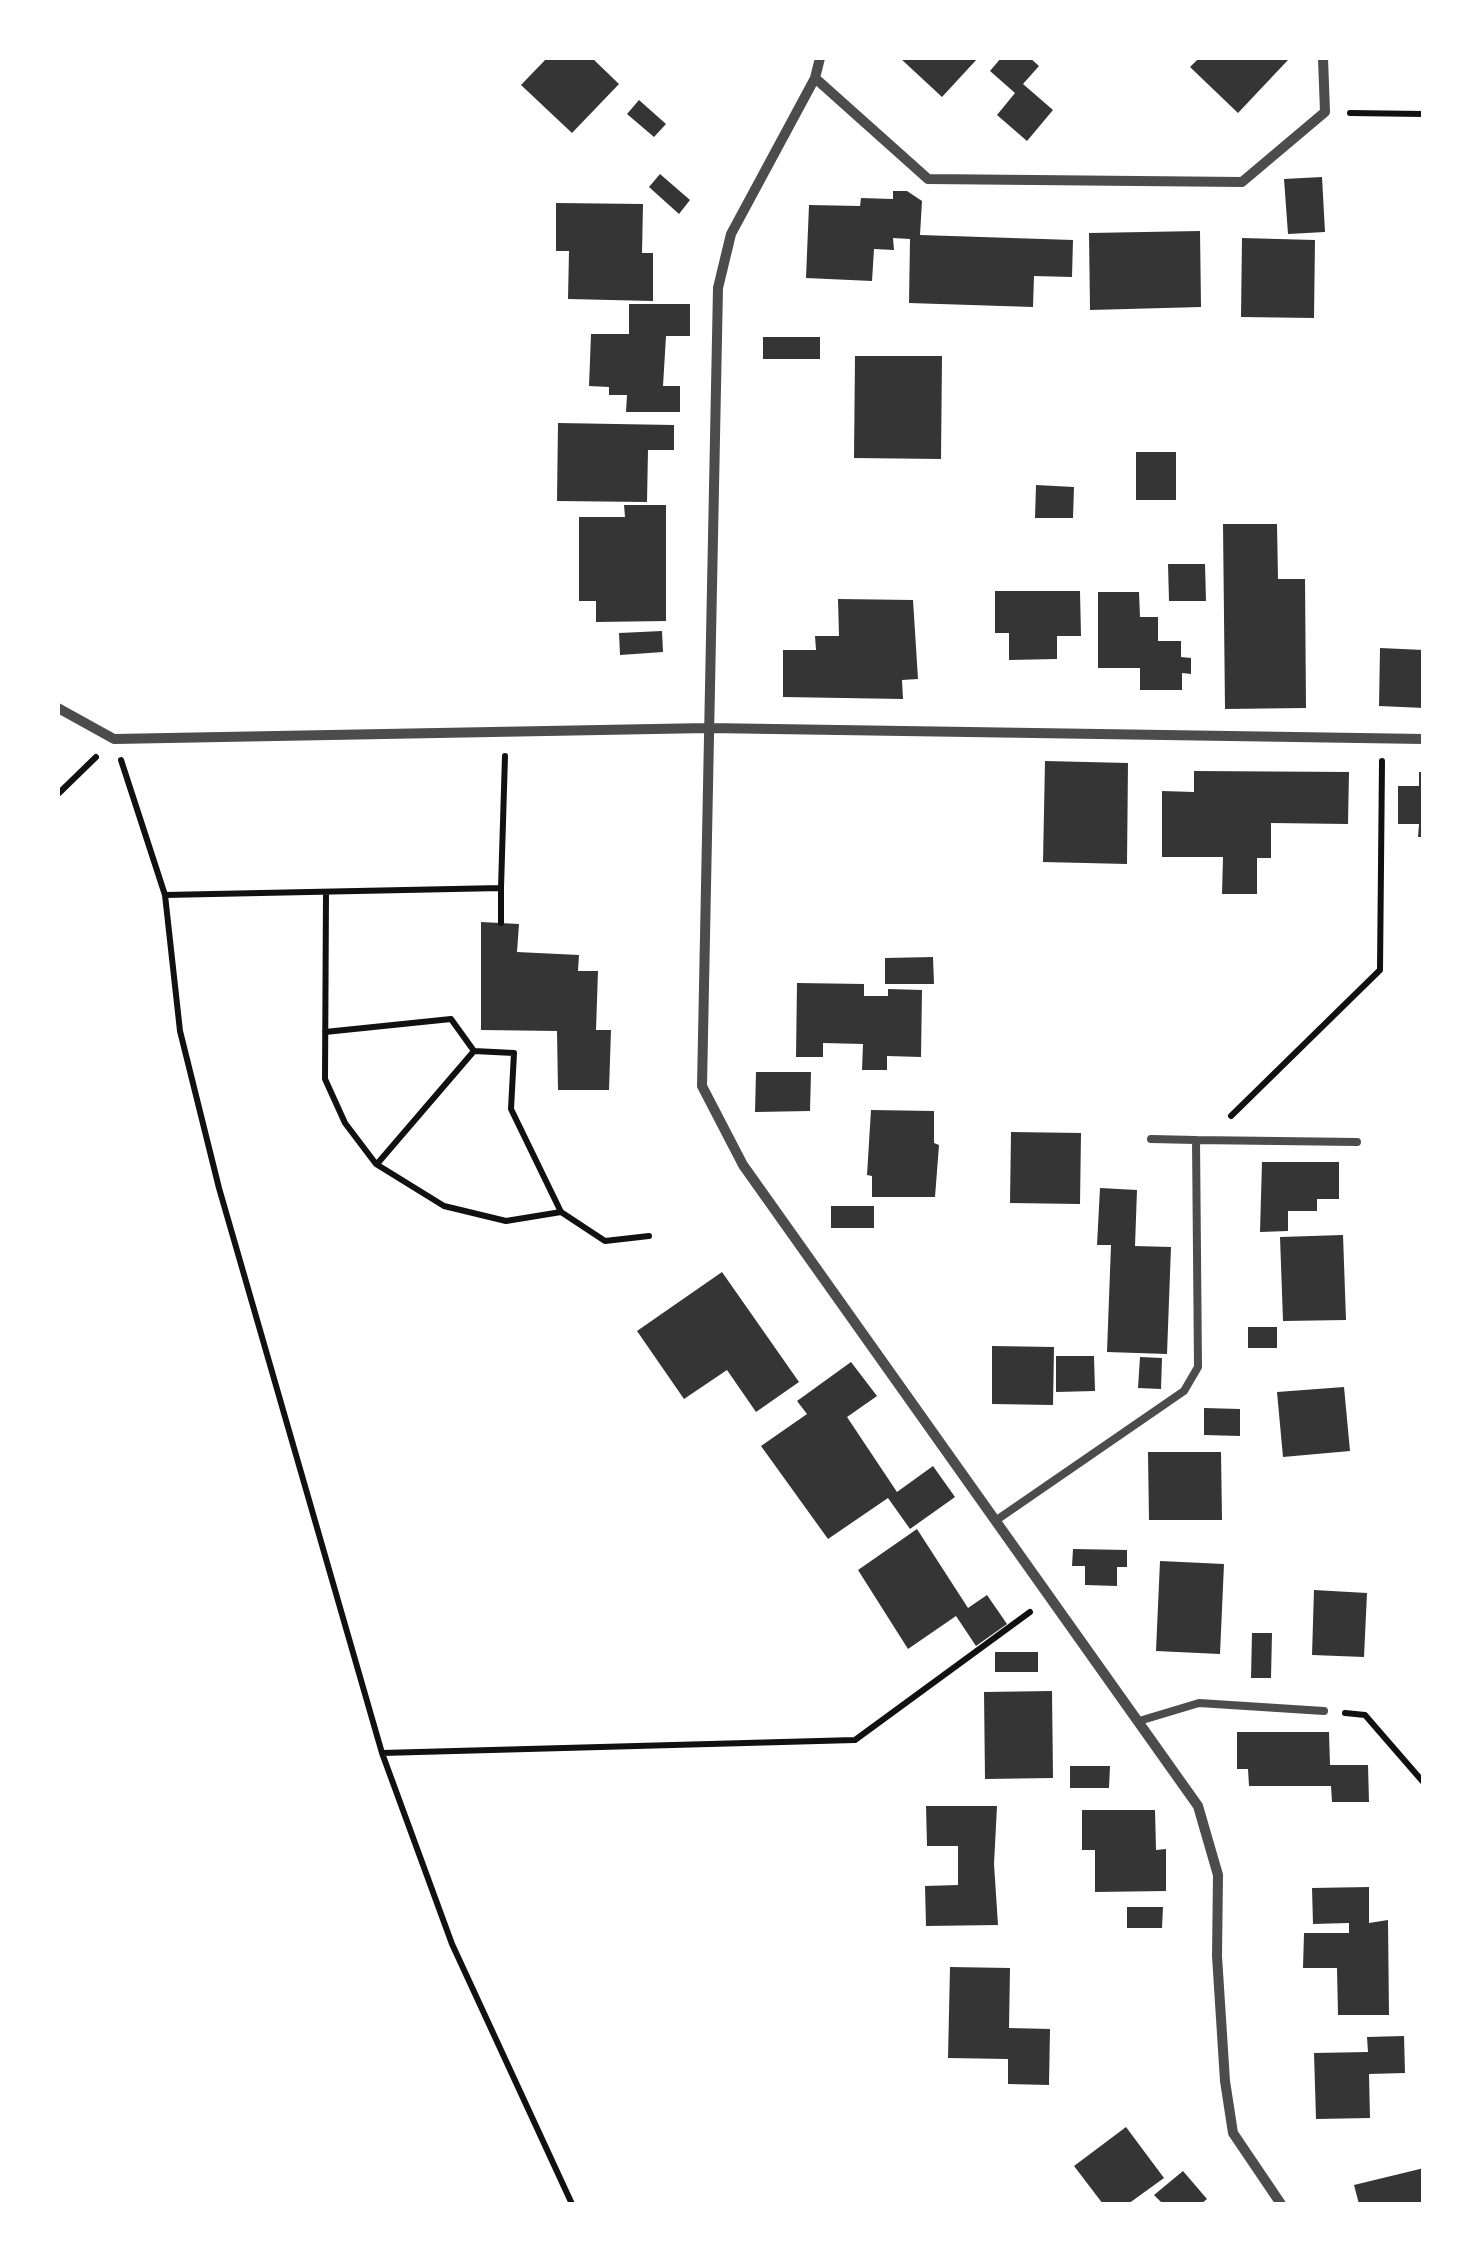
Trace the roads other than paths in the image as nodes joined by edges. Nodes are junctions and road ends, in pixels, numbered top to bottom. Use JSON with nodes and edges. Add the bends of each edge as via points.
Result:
{"nodes":[{"id":1,"x":820,"y":58,"type":"edge"},
{"id":2,"x":1323,"y":58,"type":"edge"},
{"id":3,"x":815,"y":78,"type":"junction"},
{"id":4,"x":58,"y":708,"type":"edge"},
{"id":5,"x":708,"y":728,"type":"junction"},
{"id":6,"x":1424,"y":738,"type":"edge"},
{"id":7,"x":1150,"y":1139,"type":"dead end"},
{"id":8,"x":1196,"y":1140,"type":"junction"},
{"id":9,"x":1357,"y":1142,"type":"dead end"},
{"id":10,"x":998,"y":1519,"type":"junction"},
{"id":11,"x":1324,"y":1712,"type":"road end"},
{"id":12,"x":1139,"y":1721,"type":"junction"},
{"id":13,"x":1280,"y":2204,"type":"edge"}],
"edges":[{"from":1,"to":3,"type":"street"},
{"from":2,"to":3,"type":"street","via":[[1324,112],[1242,182],[928,179]]},
{"from":3,"to":5,"type":"street","via":[[731,234],[718,288]]},
{"from":4,"to":5,"type":"street","via":[[114,739]]},
{"from":5,"to":6,"type":"street"},
{"from":5,"to":10,"type":"street","via":[[702,1086],[743,1165]]},
{"from":7,"to":8,"type":"lane"},
{"from":8,"to":9,"type":"lane"},
{"from":8,"to":10,"type":"lane","via":[[1198,1367],[1184,1391]]},
{"from":10,"to":12,"type":"street"},
{"from":11,"to":12,"type":"lane","via":[[1198,1702]]},
{"from":12,"to":13,"type":"street","via":[[1198,1806],[1218,1874],[1224,2080],[1233,2133]]}]}
